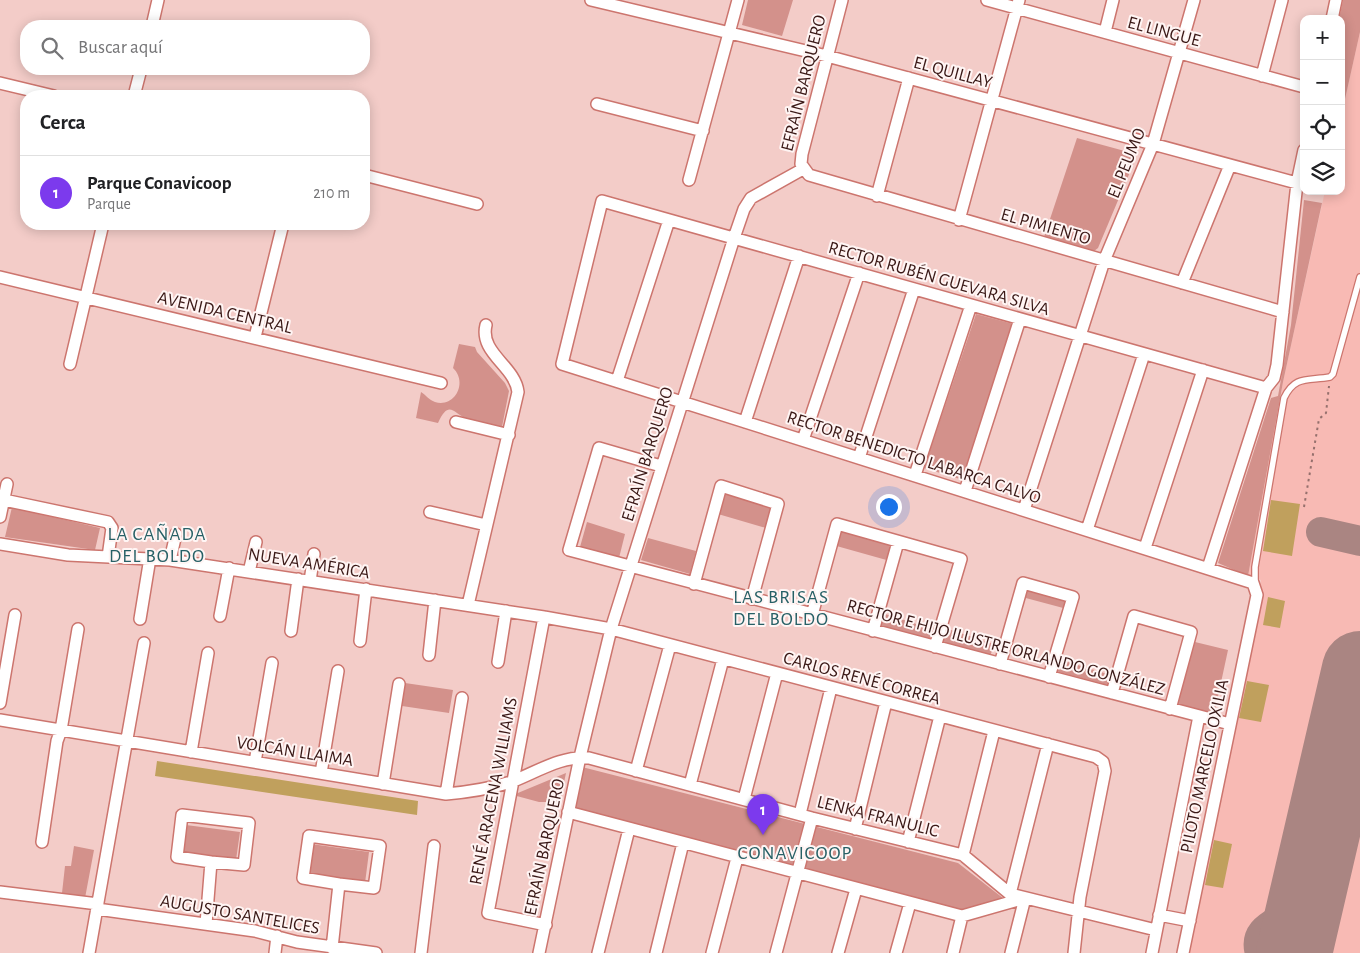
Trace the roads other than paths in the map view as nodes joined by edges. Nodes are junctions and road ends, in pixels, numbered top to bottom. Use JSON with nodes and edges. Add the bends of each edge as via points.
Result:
{"nodes":[{"id":1,"x":158,"y":0,"type":"edge"},
{"id":2,"x":594,"y":0,"type":"edge"},
{"id":3,"x":738,"y":0,"type":"edge"},
{"id":4,"x":842,"y":0,"type":"edge"},
{"id":5,"x":987,"y":0,"type":"edge"},
{"id":6,"x":1114,"y":0,"type":"edge"},
{"id":7,"x":1194,"y":0,"type":"edge"},
{"id":8,"x":1282,"y":0,"type":"edge"},
{"id":9,"x":1336,"y":0,"type":"edge"},
{"id":10,"x":1018,"y":4,"type":"edge"},
{"id":11,"x":1333,"y":15,"type":"edge"},
{"id":12,"x":153,"y":20,"type":"edge"},
{"id":13,"x":1105,"y":32,"type":"junction"},
{"id":14,"x":729,"y":34,"type":"junction"},
{"id":15,"x":1180,"y":53,"type":"junction"},
{"id":16,"x":827,"y":56,"type":"junction"},
{"id":17,"x":139,"y":75,"type":"edge"},
{"id":18,"x":1262,"y":76,"type":"junction"},
{"id":19,"x":909,"y":78,"type":"junction"},
{"id":20,"x":0,"y":83,"type":"edge"},
{"id":21,"x":1300,"y":86,"type":"edge"},
{"id":22,"x":29,"y":90,"type":"edge"},
{"id":23,"x":136,"y":90,"type":"edge"},
{"id":24,"x":992,"y":100,"type":"junction"},
{"id":25,"x":597,"y":104,"type":"dead end"},
{"id":26,"x":702,"y":131,"type":"junction"},
{"id":27,"x":1154,"y":144,"type":"junction"},
{"id":28,"x":1230,"y":165,"type":"junction"},
{"id":29,"x":803,"y":169,"type":"junction"},
{"id":30,"x":370,"y":177,"type":"edge"},
{"id":31,"x":689,"y":180,"type":"dead end"},
{"id":32,"x":1300,"y":184,"type":"edge"},
{"id":33,"x":877,"y":196,"type":"junction"},
{"id":34,"x":477,"y":204,"type":"dead end"},
{"id":35,"x":669,"y":220,"type":"junction"},
{"id":36,"x":959,"y":220,"type":"junction"},
{"id":37,"x":101,"y":230,"type":"edge"},
{"id":38,"x":282,"y":230,"type":"edge"},
{"id":39,"x":734,"y":238,"type":"junction"},
{"id":40,"x":799,"y":256,"type":"junction"},
{"id":41,"x":1104,"y":260,"type":"junction"},
{"id":42,"x":859,"y":273,"type":"junction"},
{"id":43,"x":0,"y":276,"type":"edge"},
{"id":44,"x":1360,"y":277,"type":"edge"},
{"id":45,"x":1182,"y":283,"type":"junction"},
{"id":46,"x":914,"y":289,"type":"junction"},
{"id":47,"x":84,"y":297,"type":"junction"},
{"id":48,"x":971,"y":305,"type":"junction"},
{"id":49,"x":1283,"y":312,"type":"junction"},
{"id":50,"x":1020,"y":319,"type":"junction"},
{"id":51,"x":486,"y":325,"type":"dead end"},
{"id":52,"x":1080,"y":336,"type":"junction"},
{"id":53,"x":255,"y":337,"type":"junction"},
{"id":54,"x":1144,"y":354,"type":"junction"},
{"id":55,"x":70,"y":364,"type":"dead end"},
{"id":56,"x":562,"y":364,"type":"joint"},
{"id":57,"x":1203,"y":370,"type":"junction"},
{"id":58,"x":617,"y":381,"type":"junction"},
{"id":59,"x":440,"y":383,"type":"dead end"},
{"id":60,"x":1266,"y":388,"type":"junction"},
{"id":61,"x":681,"y":402,"type":"junction"},
{"id":62,"x":456,"y":422,"type":"dead end"},
{"id":63,"x":745,"y":422,"type":"junction"},
{"id":64,"x":508,"y":435,"type":"junction"},
{"id":65,"x":803,"y":440,"type":"junction"},
{"id":66,"x":859,"y":458,"type":"junction"},
{"id":67,"x":661,"y":466,"type":"junction"},
{"id":68,"x":915,"y":475,"type":"junction"},
{"id":69,"x":7,"y":484,"type":"dead end"},
{"id":70,"x":965,"y":491,"type":"junction"},
{"id":71,"x":4,"y":500,"type":"junction"},
{"id":72,"x":1024,"y":510,"type":"junction"},
{"id":73,"x":430,"y":512,"type":"dead end"},
{"id":74,"x":0,"y":517,"type":"edge"},
{"id":75,"x":486,"y":525,"type":"junction"},
{"id":76,"x":1087,"y":530,"type":"junction"},
{"id":77,"x":176,"y":534,"type":"dead end"},
{"id":78,"x":256,"y":542,"type":"dead end"},
{"id":79,"x":898,"y":542,"type":"junction"},
{"id":80,"x":0,"y":544,"type":"edge"},
{"id":81,"x":1145,"y":548,"type":"junction"},
{"id":82,"x":314,"y":554,"type":"dead end"},
{"id":83,"x":108,"y":556,"type":"junction"},
{"id":84,"x":150,"y":558,"type":"junction"},
{"id":85,"x":170,"y":560,"type":"junction"},
{"id":86,"x":229,"y":568,"type":"junction"},
{"id":87,"x":630,"y":568,"type":"junction"},
{"id":88,"x":1208,"y":568,"type":"junction"},
{"id":89,"x":249,"y":572,"type":"junction"},
{"id":90,"x":298,"y":579,"type":"junction"},
{"id":91,"x":310,"y":581,"type":"junction"},
{"id":92,"x":694,"y":584,"type":"junction"},
{"id":93,"x":1255,"y":585,"type":"junction"},
{"id":94,"x":366,"y":589,"type":"junction"},
{"id":95,"x":752,"y":599,"type":"junction"},
{"id":96,"x":435,"y":600,"type":"junction"},
{"id":97,"x":468,"y":605,"type":"junction"},
{"id":98,"x":506,"y":611,"type":"junction"},
{"id":99,"x":15,"y":615,"type":"dead end"},
{"id":100,"x":812,"y":615,"type":"junction"},
{"id":101,"x":220,"y":616,"type":"dead end"},
{"id":102,"x":544,"y":617,"type":"junction"},
{"id":103,"x":140,"y":619,"type":"dead end"},
{"id":104,"x":78,"y":629,"type":"dead end"},
{"id":105,"x":611,"y":629,"type":"junction"},
{"id":106,"x":291,"y":631,"type":"dead end"},
{"id":107,"x":873,"y":631,"type":"junction"},
{"id":108,"x":360,"y":641,"type":"dead end"},
{"id":109,"x":144,"y":642,"type":"dead end"},
{"id":110,"x":670,"y":645,"type":"junction"},
{"id":111,"x":935,"y":647,"type":"junction"},
{"id":112,"x":208,"y":653,"type":"dead end"},
{"id":113,"x":429,"y":655,"type":"dead end"},
{"id":114,"x":723,"y":659,"type":"junction"},
{"id":115,"x":498,"y":662,"type":"dead end"},
{"id":116,"x":272,"y":663,"type":"dead end"},
{"id":117,"x":1000,"y":664,"type":"junction"},
{"id":118,"x":338,"y":671,"type":"dead end"},
{"id":119,"x":777,"y":673,"type":"junction"},
{"id":120,"x":1049,"y":677,"type":"junction"},
{"id":121,"x":399,"y":684,"type":"dead end"},
{"id":122,"x":831,"y":688,"type":"junction"},
{"id":123,"x":1112,"y":693,"type":"junction"},
{"id":124,"x":462,"y":698,"type":"dead end"},
{"id":125,"x":886,"y":702,"type":"junction"},
{"id":126,"x":0,"y":703,"type":"edge"},
{"id":127,"x":1170,"y":708,"type":"junction"},
{"id":128,"x":940,"y":716,"type":"junction"},
{"id":129,"x":1199,"y":716,"type":"junction"},
{"id":130,"x":0,"y":720,"type":"edge"},
{"id":131,"x":1230,"y":724,"type":"junction"},
{"id":132,"x":61,"y":730,"type":"junction"},
{"id":133,"x":994,"y":731,"type":"junction"},
{"id":134,"x":127,"y":741,"type":"junction"},
{"id":135,"x":1048,"y":744,"type":"junction"},
{"id":136,"x":191,"y":752,"type":"junction"},
{"id":137,"x":580,"y":757,"type":"junction"},
{"id":138,"x":255,"y":762,"type":"junction"},
{"id":139,"x":636,"y":771,"type":"junction"},
{"id":140,"x":321,"y":773,"type":"junction"},
{"id":141,"x":512,"y":782,"type":"junction"},
{"id":142,"x":383,"y":784,"type":"junction"},
{"id":143,"x":690,"y":785,"type":"junction"},
{"id":144,"x":446,"y":794,"type":"junction"},
{"id":145,"x":744,"y":800,"type":"junction"},
{"id":146,"x":568,"y":812,"type":"junction"},
{"id":147,"x":800,"y":814,"type":"junction"},
{"id":148,"x":812,"y":818,"type":"junction"},
{"id":149,"x":629,"y":829,"type":"junction"},
{"id":150,"x":854,"y":829,"type":"junction"},
{"id":151,"x":42,"y":842,"type":"dead end"},
{"id":152,"x":908,"y":842,"type":"junction"},
{"id":153,"x":683,"y":843,"type":"junction"},
{"id":154,"x":434,"y":846,"type":"dead end"},
{"id":155,"x":963,"y":856,"type":"junction"},
{"id":156,"x":738,"y":858,"type":"junction"},
{"id":157,"x":211,"y":862,"type":"junction"},
{"id":158,"x":796,"y":873,"type":"junction"},
{"id":159,"x":339,"y":884,"type":"junction"},
{"id":160,"x":856,"y":888,"type":"junction"},
{"id":161,"x":0,"y":892,"type":"edge"},
{"id":162,"x":1010,"y":894,"type":"junction"},
{"id":163,"x":1026,"y":898,"type":"junction"},
{"id":164,"x":910,"y":903,"type":"junction"},
{"id":165,"x":98,"y":907,"type":"junction"},
{"id":166,"x":1079,"y":910,"type":"junction"},
{"id":167,"x":1159,"y":915,"type":"junction"},
{"id":168,"x":962,"y":916,"type":"junction"},
{"id":169,"x":1190,"y":921,"type":"junction"},
{"id":170,"x":206,"y":924,"type":"junction"},
{"id":171,"x":546,"y":925,"type":"junction"},
{"id":172,"x":1156,"y":930,"type":"junction"},
{"id":173,"x":277,"y":936,"type":"junction"},
{"id":174,"x":332,"y":948,"type":"junction"},
{"id":175,"x":90,"y":953,"type":"edge"},
{"id":176,"x":275,"y":953,"type":"edge"},
{"id":177,"x":376,"y":953,"type":"edge"},
{"id":178,"x":422,"y":953,"type":"edge"},
{"id":179,"x":538,"y":953,"type":"edge"},
{"id":180,"x":598,"y":953,"type":"edge"},
{"id":181,"x":656,"y":953,"type":"edge"},
{"id":182,"x":712,"y":953,"type":"edge"},
{"id":183,"x":776,"y":953,"type":"edge"},
{"id":184,"x":838,"y":953,"type":"edge"},
{"id":185,"x":896,"y":953,"type":"edge"},
{"id":186,"x":953,"y":953,"type":"edge"},
{"id":187,"x":1012,"y":953,"type":"edge"},
{"id":188,"x":1074,"y":953,"type":"edge"},
{"id":189,"x":1152,"y":953,"type":"edge"},
{"id":190,"x":1183,"y":953,"type":"edge"}],
"edges":[{"from":1,"to":12,"type":"street"},
{"from":2,"to":14,"type":"street","name":"EL QUILLAY"},
{"from":3,"to":14,"type":"street"},
{"from":4,"to":16,"type":"street","name":"EFRAÍN BARQUERO"},
{"from":5,"to":10,"type":"street","name":"EL LINGUE"},
{"from":6,"to":13,"type":"street"},
{"from":7,"to":15,"type":"street","name":"EL PEUMO"},
{"from":8,"to":18,"type":"street"},
{"from":9,"to":11,"type":"street"},
{"from":10,"to":13,"type":"street","name":"EL LINGUE"},
{"from":10,"to":24,"type":"street"},
{"from":13,"to":15,"type":"street","name":"EL LINGUE"},
{"from":14,"to":16,"type":"street","name":"EL QUILLAY"},
{"from":14,"to":26,"type":"street"},
{"from":15,"to":18,"type":"street","name":"EL LINGUE"},
{"from":15,"to":27,"type":"street","name":"EL PEUMO"},
{"from":16,"to":19,"type":"street","name":"EL QUILLAY"},
{"from":16,"to":29,"type":"street","name":"EFRAÍN BARQUERO","via":[[802,154]]},
{"from":17,"to":23,"type":"street"},
{"from":18,"to":21,"type":"street","name":"EL LINGUE"},
{"from":19,"to":24,"type":"street","name":"EL QUILLAY"},
{"from":19,"to":33,"type":"street"},
{"from":20,"to":22,"type":"street"},
{"from":24,"to":27,"type":"street","name":"EL QUILLAY"},
{"from":24,"to":36,"type":"street"},
{"from":25,"to":26,"type":"street"},
{"from":26,"to":31,"type":"street"},
{"from":27,"to":28,"type":"street","name":"EL QUILLAY"},
{"from":27,"to":41,"type":"street","name":"EL PEUMO"},
{"from":28,"to":32,"type":"street","name":"EL QUILLAY"},
{"from":28,"to":45,"type":"street"},
{"from":29,"to":33,"type":"street","name":"EL PIMIENTO","via":[[813,177]]},
{"from":29,"to":39,"type":"street","name":"EFRAÍN BARQUERO","via":[[751,198]]},
{"from":30,"to":34,"type":"street"},
{"from":32,"to":49,"type":"street"},
{"from":33,"to":36,"type":"street","name":"EL PIMIENTO"},
{"from":35,"to":39,"type":"street","name":"RECTOR RUBÉN GUEVARA SILVA"},
{"from":35,"to":56,"type":"street","name":"RECTOR RUBÉN GUEVARA SILVA","via":[[602,201]]},
{"from":35,"to":58,"type":"street"},
{"from":36,"to":41,"type":"street","name":"EL PIMIENTO"},
{"from":37,"to":47,"type":"street"},
{"from":38,"to":53,"type":"street"},
{"from":39,"to":40,"type":"street","name":"RECTOR RUBÉN GUEVARA SILVA"},
{"from":39,"to":61,"type":"street","name":"EFRAÍN BARQUERO"},
{"from":40,"to":42,"type":"street","name":"RECTOR RUBÉN GUEVARA SILVA"},
{"from":40,"to":63,"type":"street"},
{"from":41,"to":45,"type":"street","name":"EL PIMIENTO"},
{"from":41,"to":52,"type":"street","name":"EL PEUMO"},
{"from":42,"to":46,"type":"street","name":"RECTOR RUBÉN GUEVARA SILVA"},
{"from":42,"to":65,"type":"street"},
{"from":43,"to":47,"type":"street","name":"AVENIDA CENTRAL"},
{"from":44,"to":93,"type":"lane","via":[[1337,365],[1330,377],[1296,382],[1284,398],[1254,566]]},
{"from":45,"to":49,"type":"street","name":"EL PIMIENTO"},
{"from":46,"to":48,"type":"street","name":"RECTOR RUBÉN GUEVARA SILVA"},
{"from":46,"to":66,"type":"street"},
{"from":47,"to":53,"type":"street","name":"AVENIDA CENTRAL"},
{"from":47,"to":55,"type":"street"},
{"from":48,"to":50,"type":"street","name":"RECTOR RUBÉN GUEVARA SILVA"},
{"from":48,"to":68,"type":"street"},
{"from":49,"to":60,"type":"street","via":[[1276,374]]},
{"from":50,"to":52,"type":"street","name":"RECTOR RUBÉN GUEVARA SILVA"},
{"from":50,"to":70,"type":"street"},
{"from":51,"to":64,"type":"street","via":[[487,344],[518,387]]},
{"from":52,"to":54,"type":"street","name":"RECTOR RUBÉN GUEVARA SILVA"},
{"from":52,"to":72,"type":"street","name":"EL PEUMO"},
{"from":53,"to":59,"type":"street","name":"AVENIDA CENTRAL"},
{"from":54,"to":57,"type":"street","name":"RECTOR RUBÉN GUEVARA SILVA"},
{"from":54,"to":76,"type":"street"},
{"from":56,"to":58,"type":"street","name":"RECTOR BENEDICTO LABARCA CALVO"},
{"from":57,"to":60,"type":"street","name":"RECTOR RUBÉN GUEVARA SILVA"},
{"from":57,"to":81,"type":"street"},
{"from":58,"to":61,"type":"street","name":"RECTOR BENEDICTO LABARCA CALVO"},
{"from":60,"to":88,"type":"street"},
{"from":61,"to":63,"type":"street","name":"RECTOR BENEDICTO LABARCA CALVO"},
{"from":61,"to":67,"type":"street","name":"EFRAÍN BARQUERO"},
{"from":62,"to":64,"type":"street"},
{"from":63,"to":65,"type":"street","name":"RECTOR BENEDICTO LABARCA CALVO"},
{"from":64,"to":75,"type":"street"},
{"from":65,"to":66,"type":"street","name":"RECTOR BENEDICTO LABARCA CALVO"},
{"from":66,"to":68,"type":"street","name":"RECTOR BENEDICTO LABARCA CALVO"},
{"from":67,"to":87,"type":"street","name":"EFRAÍN BARQUERO"},
{"from":67,"to":87,"type":"street","name":"RECTOR E HIJO ILUSTRE ORLANDO GONZÁLEZ","via":[[599,448],[569,550]]},
{"from":68,"to":70,"type":"street","name":"RECTOR BENEDICTO LABARCA CALVO"},
{"from":69,"to":71,"type":"street"},
{"from":70,"to":72,"type":"street","name":"RECTOR BENEDICTO LABARCA CALVO"},
{"from":71,"to":74,"type":"street"},
{"from":71,"to":83,"type":"street","via":[[105,521],[112,528]]},
{"from":72,"to":76,"type":"street","name":"RECTOR BENEDICTO LABARCA CALVO"},
{"from":73,"to":75,"type":"street"},
{"from":75,"to":97,"type":"street"},
{"from":76,"to":81,"type":"street","name":"RECTOR BENEDICTO LABARCA CALVO"},
{"from":77,"to":85,"type":"street"},
{"from":78,"to":89,"type":"street"},
{"from":79,"to":100,"type":"street","via":[[837,524]]},
{"from":79,"to":107,"type":"street"},
{"from":79,"to":111,"type":"street","via":[[961,559]]},
{"from":80,"to":83,"type":"street","name":"NUEVA AMÉRICA","via":[[68,555]]},
{"from":81,"to":88,"type":"street","name":"RECTOR BENEDICTO LABARCA CALVO"},
{"from":82,"to":91,"type":"street"},
{"from":83,"to":84,"type":"street","name":"NUEVA AMÉRICA"},
{"from":84,"to":85,"type":"street","name":"NUEVA AMÉRICA"},
{"from":84,"to":103,"type":"street"},
{"from":85,"to":86,"type":"street","name":"NUEVA AMÉRICA"},
{"from":86,"to":89,"type":"street","name":"NUEVA AMÉRICA"},
{"from":86,"to":101,"type":"street"},
{"from":87,"to":92,"type":"street","name":"RECTOR E HIJO ILUSTRE ORLANDO GONZÁLEZ"},
{"from":87,"to":105,"type":"street","name":"EFRAÍN BARQUERO"},
{"from":88,"to":93,"type":"street","name":"RECTOR BENEDICTO LABARCA CALVO"},
{"from":89,"to":90,"type":"street","name":"NUEVA AMÉRICA"},
{"from":90,"to":91,"type":"street","name":"NUEVA AMÉRICA"},
{"from":90,"to":106,"type":"street"},
{"from":91,"to":94,"type":"street","name":"NUEVA AMÉRICA"},
{"from":92,"to":95,"type":"street","name":"RECTOR E HIJO ILUSTRE ORLANDO GONZÁLEZ"},
{"from":92,"to":95,"type":"street","via":[[722,486],[778,504]]},
{"from":93,"to":131,"type":"street","name":"PILOTO MARCELO OXILIA","via":[[1257,595]]},
{"from":94,"to":96,"type":"street","name":"NUEVA AMÉRICA"},
{"from":94,"to":108,"type":"street"},
{"from":95,"to":100,"type":"street","name":"RECTOR E HIJO ILUSTRE ORLANDO GONZÁLEZ"},
{"from":96,"to":97,"type":"street","name":"NUEVA AMÉRICA"},
{"from":96,"to":113,"type":"street"},
{"from":97,"to":98,"type":"street","name":"NUEVA AMÉRICA"},
{"from":98,"to":102,"type":"street","name":"NUEVA AMÉRICA"},
{"from":98,"to":115,"type":"street"},
{"from":99,"to":126,"type":"street"},
{"from":100,"to":107,"type":"street","name":"RECTOR E HIJO ILUSTRE ORLANDO GONZÁLEZ"},
{"from":102,"to":105,"type":"street","name":"NUEVA AMÉRICA"},
{"from":102,"to":141,"type":"street","name":"RENÉ ARACENA WILLIAMS"},
{"from":104,"to":132,"type":"street"},
{"from":105,"to":110,"type":"street","name":"CARLOS RENÉ CORREA"},
{"from":105,"to":137,"type":"street","name":"EFRAÍN BARQUERO"},
{"from":107,"to":111,"type":"street","name":"RECTOR E HIJO ILUSTRE ORLANDO GONZÁLEZ"},
{"from":109,"to":134,"type":"street"},
{"from":110,"to":114,"type":"street","name":"CARLOS RENÉ CORREA"},
{"from":110,"to":139,"type":"street"},
{"from":111,"to":117,"type":"street","name":"RECTOR E HIJO ILUSTRE ORLANDO GONZÁLEZ"},
{"from":112,"to":136,"type":"street"},
{"from":114,"to":119,"type":"street","name":"CARLOS RENÉ CORREA"},
{"from":114,"to":143,"type":"street"},
{"from":116,"to":138,"type":"street"},
{"from":117,"to":120,"type":"street","name":"RECTOR E HIJO ILUSTRE ORLANDO GONZÁLEZ"},
{"from":117,"to":120,"type":"street","via":[[1024,583],[1074,597]]},
{"from":118,"to":140,"type":"street"},
{"from":119,"to":122,"type":"street","name":"CARLOS RENÉ CORREA"},
{"from":119,"to":145,"type":"street"},
{"from":120,"to":123,"type":"street","name":"RECTOR E HIJO ILUSTRE ORLANDO GONZÁLEZ"},
{"from":121,"to":142,"type":"street"},
{"from":122,"to":125,"type":"street","name":"CARLOS RENÉ CORREA"},
{"from":122,"to":147,"type":"street"},
{"from":123,"to":127,"type":"street","name":"RECTOR E HIJO ILUSTRE ORLANDO GONZÁLEZ"},
{"from":123,"to":127,"type":"street","via":[[1134,616],[1191,632]]},
{"from":124,"to":144,"type":"street"},
{"from":125,"to":128,"type":"street","name":"CARLOS RENÉ CORREA"},
{"from":125,"to":150,"type":"street"},
{"from":127,"to":129,"type":"street","name":"RECTOR E HIJO ILUSTRE ORLANDO GONZÁLEZ"},
{"from":128,"to":133,"type":"street","name":"CARLOS RENÉ CORREA"},
{"from":128,"to":152,"type":"street"},
{"from":129,"to":131,"type":"street","name":"RECTOR E HIJO ILUSTRE ORLANDO GONZÁLEZ"},
{"from":129,"to":167,"type":"street","name":"PILOTO MARCELO OXILIA"},
{"from":130,"to":132,"type":"street","name":"VOLCÁN LLAIMA"},
{"from":131,"to":169,"type":"street","name":"PILOTO MARCELO OXILIA"},
{"from":132,"to":134,"type":"street","name":"VOLCÁN LLAIMA"},
{"from":132,"to":151,"type":"street","via":[[56,741]]},
{"from":133,"to":135,"type":"street","name":"CARLOS RENÉ CORREA"},
{"from":133,"to":155,"type":"street"},
{"from":134,"to":136,"type":"street","name":"VOLCÁN LLAIMA"},
{"from":134,"to":165,"type":"street"},
{"from":135,"to":162,"type":"street"},
{"from":135,"to":166,"type":"street","name":"CARLOS RENÉ CORREA","via":[[1096,757],[1103,762],[1105,771]]},
{"from":136,"to":138,"type":"street","name":"VOLCÁN LLAIMA"},
{"from":137,"to":139,"type":"street","name":"LENKA FRANULIC"},
{"from":137,"to":141,"type":"street","name":"VOLCÁN LLAIMA"},
{"from":137,"to":146,"type":"street","name":"EFRAÍN BARQUERO"},
{"from":138,"to":140,"type":"street","name":"VOLCÁN LLAIMA"},
{"from":139,"to":143,"type":"street","name":"LENKA FRANULIC"},
{"from":140,"to":142,"type":"street","name":"VOLCÁN LLAIMA"},
{"from":141,"to":144,"type":"street","name":"VOLCÁN LLAIMA","via":[[479,792]]},
{"from":141,"to":171,"type":"street","name":"RENÉ ARACENA WILLIAMS","via":[[488,913]]},
{"from":142,"to":144,"type":"street","name":"VOLCÁN LLAIMA"},
{"from":143,"to":145,"type":"street","name":"LENKA FRANULIC"},
{"from":145,"to":147,"type":"street","name":"LENKA FRANULIC"},
{"from":146,"to":149,"type":"street"},
{"from":146,"to":171,"type":"street","name":"EFRAÍN BARQUERO"},
{"from":147,"to":148,"type":"street","name":"LENKA FRANULIC"},
{"from":148,"to":150,"type":"street","name":"LENKA FRANULIC"},
{"from":148,"to":158,"type":"street"},
{"from":149,"to":153,"type":"street"},
{"from":149,"to":180,"type":"street"},
{"from":150,"to":152,"type":"street","name":"LENKA FRANULIC"},
{"from":152,"to":155,"type":"street","name":"LENKA FRANULIC"},
{"from":153,"to":156,"type":"street"},
{"from":153,"to":181,"type":"street"},
{"from":154,"to":178,"type":"street"},
{"from":155,"to":162,"type":"street","name":"LENKA FRANULIC"},
{"from":156,"to":158,"type":"street"},
{"from":156,"to":182,"type":"street"},
{"from":157,"to":157,"type":"street","via":[[244,865],[249,823],[182,815],[177,857]]},
{"from":157,"to":170,"type":"street"},
{"from":158,"to":160,"type":"street"},
{"from":158,"to":183,"type":"street"},
{"from":159,"to":159,"type":"street","via":[[374,888],[380,846],[309,836],[303,878]]},
{"from":159,"to":174,"type":"street"},
{"from":160,"to":164,"type":"street"},
{"from":160,"to":184,"type":"street"},
{"from":161,"to":165,"type":"street","name":"AUGUSTO SANTELICES"},
{"from":162,"to":163,"type":"street","name":"LENKA FRANULIC"},
{"from":163,"to":166,"type":"street","name":"LENKA FRANULIC"},
{"from":163,"to":168,"type":"street"},
{"from":163,"to":187,"type":"street"},
{"from":164,"to":168,"type":"street"},
{"from":164,"to":185,"type":"street"},
{"from":165,"to":170,"type":"street","name":"AUGUSTO SANTELICES"},
{"from":165,"to":175,"type":"street"},
{"from":166,"to":172,"type":"street","name":"LENKA FRANULIC"},
{"from":166,"to":188,"type":"street"},
{"from":167,"to":169,"type":"street"},
{"from":167,"to":172,"type":"street","name":"PILOTO MARCELO OXILIA"},
{"from":168,"to":186,"type":"street"},
{"from":169,"to":190,"type":"street","name":"PILOTO MARCELO OXILIA"},
{"from":170,"to":173,"type":"street","name":"AUGUSTO SANTELICES"},
{"from":171,"to":179,"type":"street","name":"EFRAÍN BARQUERO"},
{"from":172,"to":189,"type":"street","name":"PILOTO MARCELO OXILIA"},
{"from":173,"to":174,"type":"street","name":"AUGUSTO SANTELICES"},
{"from":173,"to":176,"type":"street"},
{"from":174,"to":177,"type":"street","name":"AUGUSTO SANTELICES"}]}
